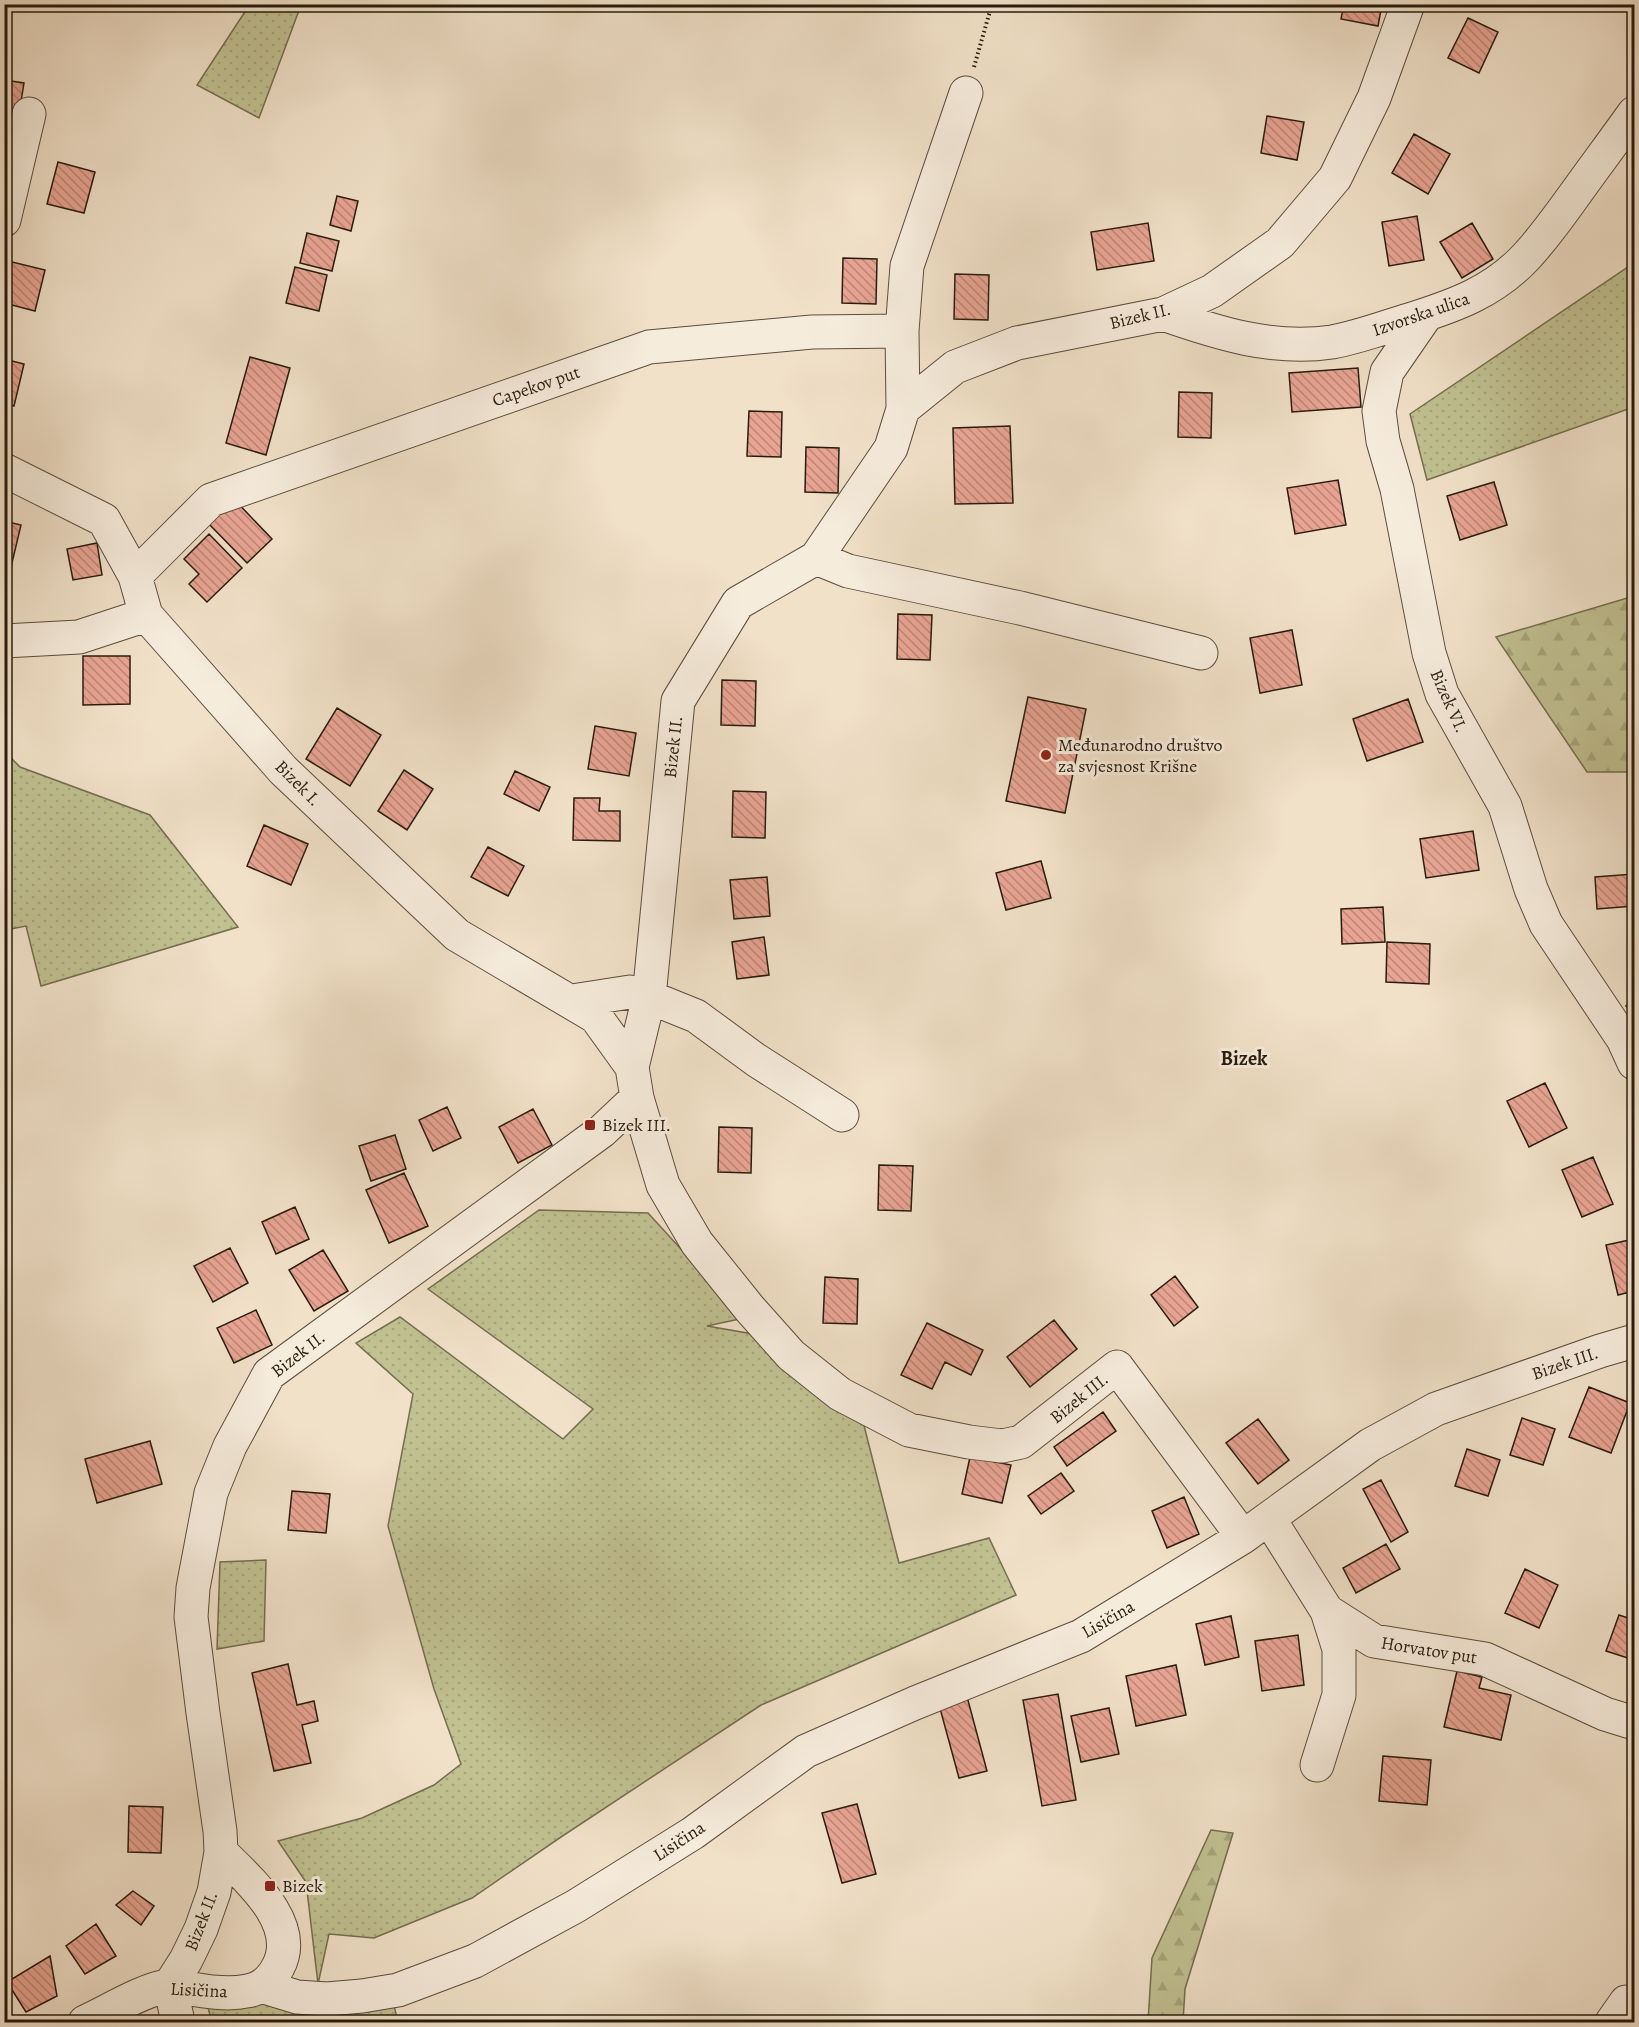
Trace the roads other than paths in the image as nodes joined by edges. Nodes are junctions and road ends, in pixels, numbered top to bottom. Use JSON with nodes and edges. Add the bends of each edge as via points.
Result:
{"nodes":[{"id":1,"x":1408,"y":4,"type":"edge"},
{"id":2,"x":966,"y":93,"type":"road end"},
{"id":3,"x":1635,"y":113,"type":"edge"},
{"id":4,"x":29,"y":114,"type":"dead end"},
{"id":5,"x":4,"y":220,"type":"edge"},
{"id":6,"x":1163,"y":314,"type":"junction"},
{"id":7,"x":1427,"y":314,"type":"junction"},
{"id":8,"x":902,"y":331,"type":"junction"},
{"id":9,"x":903,"y":409,"type":"junction"},
{"id":10,"x":4,"y":470,"type":"edge"},
{"id":11,"x":816,"y":558,"type":"junction"},
{"id":12,"x":135,"y":576,"type":"junction"},
{"id":13,"x":146,"y":615,"type":"junction"},
{"id":14,"x":4,"y":641,"type":"edge"},
{"id":15,"x":1201,"y":653,"type":"dead end"},
{"id":16,"x":649,"y":996,"type":"junction"},
{"id":17,"x":572,"y":1001,"type":"junction"},
{"id":18,"x":1635,"y":1064,"type":"edge"},
{"id":19,"x":632,"y":1067,"type":"junction"},
{"id":20,"x":637,"y":1098,"type":"junction"},
{"id":21,"x":842,"y":1115,"type":"dead end"},
{"id":22,"x":1635,"y":1341,"type":"edge"},
{"id":23,"x":1257,"y":1528,"type":"junction"},
{"id":24,"x":1327,"y":1611,"type":"junction"},
{"id":25,"x":1635,"y":1723,"type":"edge"},
{"id":26,"x":1317,"y":1766,"type":"dead end"},
{"id":27,"x":221,"y":1852,"type":"junction"},
{"id":28,"x":170,"y":1985,"type":"junction"},
{"id":29,"x":261,"y":1986,"type":"junction"},
{"id":30,"x":1635,"y":2002,"type":"edge"},
{"id":31,"x":85,"y":2022,"type":"edge"},
{"id":32,"x":178,"y":2022,"type":"edge"},
{"id":33,"x":1612,"y":2022,"type":"edge"}],
"edges":[{"from":1,"to":6,"type":"street","name":"Bizek II.","via":[[1374,98],[1335,178],[1280,243],[1212,291]]},
{"from":2,"to":8,"type":"street","via":[[907,266]]},
{"from":3,"to":7,"type":"street","name":"Izvorska ulica","via":[[1551,228],[1522,260],[1499,281],[1470,298]]},
{"from":4,"to":5,"type":"street"},
{"from":6,"to":7,"type":"street","name":"Izvorska ulica","via":[[1221,334],[1291,344],[1359,336]]},
{"from":6,"to":9,"type":"street","name":"Bizek II.","via":[[1017,343],[955,367]]},
{"from":7,"to":18,"type":"street","name":"Bizek VI.","via":[[1387,372],[1379,411],[1429,653],[1442,694],[1505,806],[1546,924],[1623,1039]]},
{"from":8,"to":9,"type":"street"},
{"from":8,"to":12,"type":"street","name":"Capekov put","via":[[812,332],[649,347],[211,500]]},
{"from":9,"to":11,"type":"street","name":"Bizek II.","via":[[891,448]]},
{"from":10,"to":12,"type":"street","name":"Bizek I.","via":[[104,520]]},
{"from":11,"to":15,"type":"street","via":[[848,571]]},
{"from":11,"to":16,"type":"street","name":"Bizek II.","via":[[738,603],[678,701]]},
{"from":12,"to":13,"type":"street","name":"Bizek I."},
{"from":13,"to":14,"type":"street","via":[[79,637]]},
{"from":13,"to":17,"type":"street","name":"Bizek I.","via":[[283,770],[457,935]]},
{"from":16,"to":17,"type":"street","via":[[630,992]]},
{"from":16,"to":19,"type":"street","name":"Bizek II."},
{"from":16,"to":21,"type":"street","via":[[696,1016]]},
{"from":17,"to":19,"type":"street","name":"Bizek I.","via":[[596,1017]]},
{"from":19,"to":20,"type":"street","name":"Bizek II."},
{"from":20,"to":23,"type":"street","name":"Bizek III.","via":[[663,1185],[697,1243],[791,1355],[840,1394],[909,1430],[1002,1446],[1021,1442],[1117,1367]]},
{"from":20,"to":27,"type":"street","name":"Bizek II.","via":[[602,1131],[269,1374],[230,1446],[211,1493],[193,1588],[191,1617]]},
{"from":22,"to":23,"type":"street","name":"Bizek III.","via":[[1436,1409],[1370,1445]]},
{"from":23,"to":24,"type":"street","name":"Horvatov put"},
{"from":23,"to":29,"type":"street","name":"Lisičina","via":[[1081,1636],[806,1751],[693,1833],[576,1906],[475,1961],[398,1990],[362,1996],[297,1997]]},
{"from":24,"to":25,"type":"street","name":"Horvatov put","via":[[1374,1641],[1485,1659],[1605,1714]]},
{"from":24,"to":26,"type":"street","via":[[1339,1649],[1339,1695]]},
{"from":27,"to":28,"type":"street","name":"Bizek II.","via":[[214,1892],[201,1929]]},
{"from":27,"to":29,"type":"street","via":[[276,1915],[283,1936],[282,1960],[274,1976]]},
{"from":28,"to":29,"type":"street","name":"Lisičina","via":[[234,1993]]},
{"from":28,"to":31,"type":"street","name":"Lisičina"},
{"from":28,"to":32,"type":"street"},
{"from":30,"to":33,"type":"street","via":[[1626,2002]]}]}
